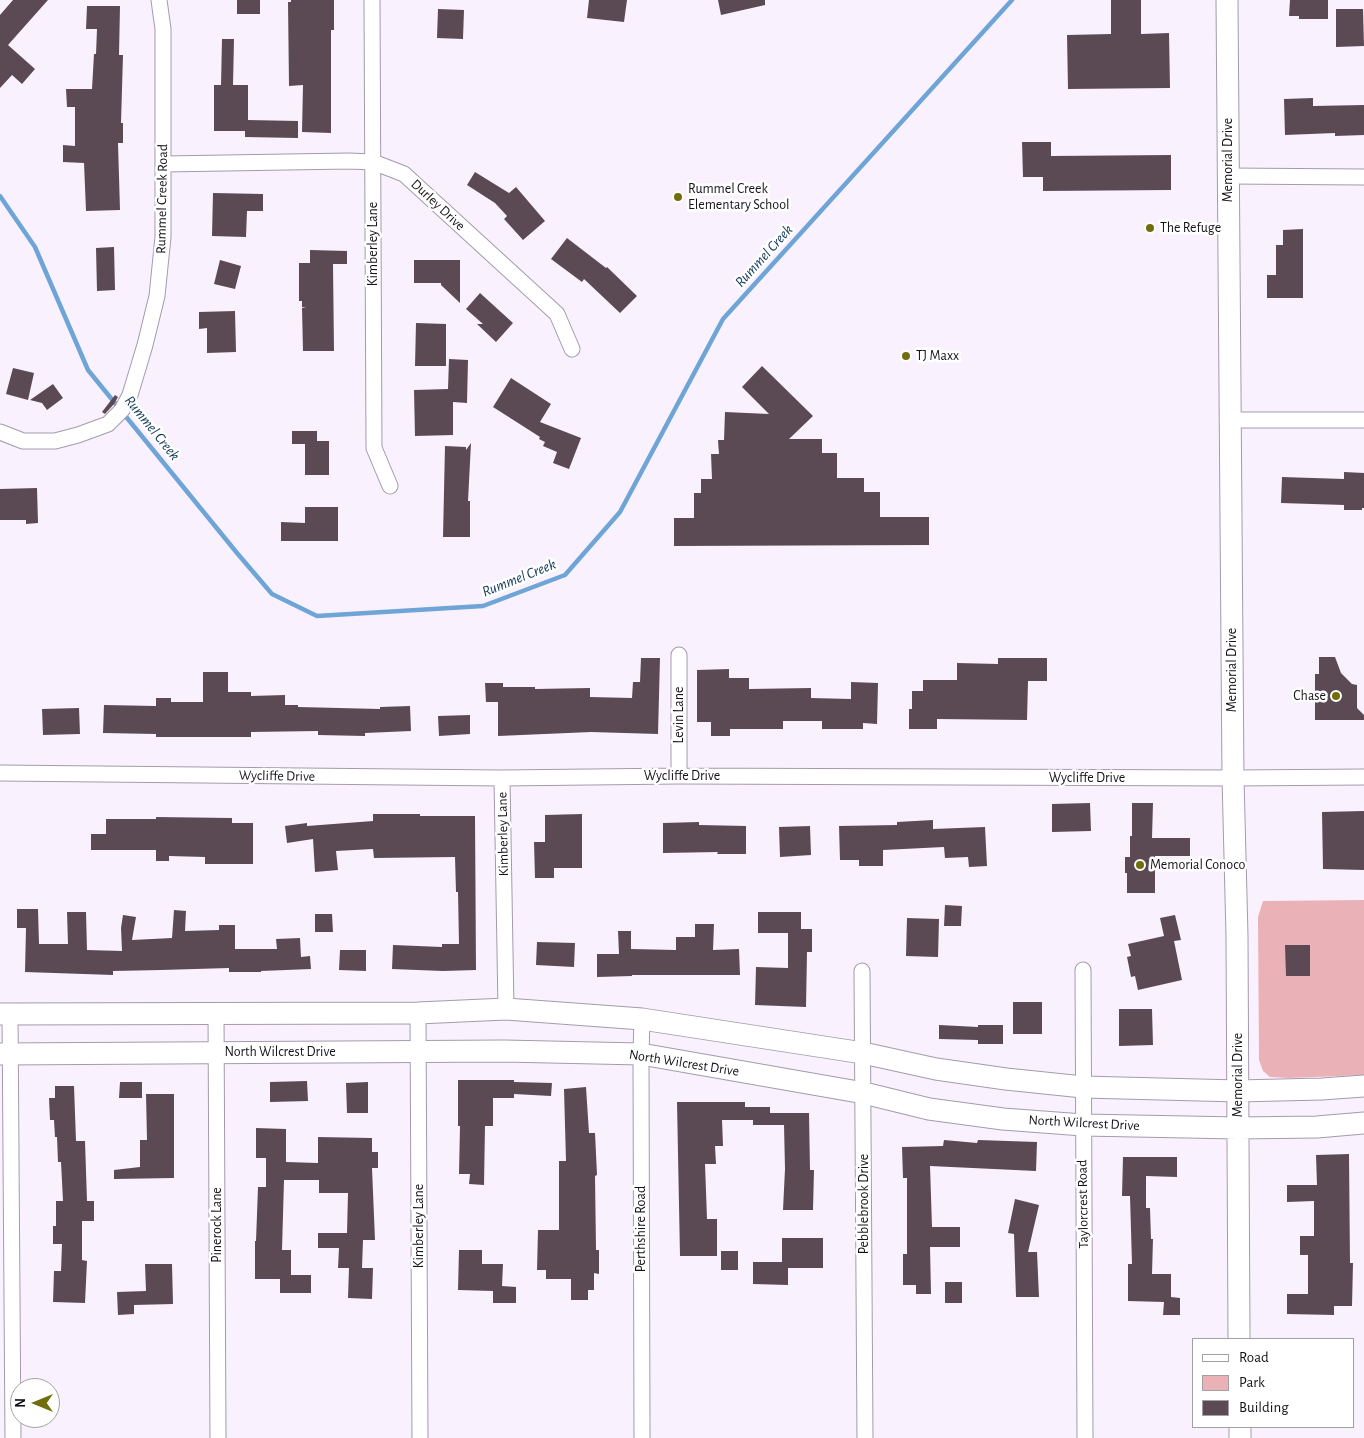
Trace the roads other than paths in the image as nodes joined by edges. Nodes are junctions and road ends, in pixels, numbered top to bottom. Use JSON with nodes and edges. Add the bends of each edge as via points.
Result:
{"nodes":[{"id":1,"x":159,"y":0,"type":"edge"},
{"id":2,"x":372,"y":0,"type":"edge"},
{"id":3,"x":1227,"y":0,"type":"edge"},
{"id":4,"x":373,"y":162,"type":"junction"},
{"id":5,"x":163,"y":164,"type":"junction"},
{"id":6,"x":1228,"y":176,"type":"junction"},
{"id":7,"x":1364,"y":177,"type":"edge"},
{"id":8,"x":572,"y":348,"type":"dead end"},
{"id":9,"x":1231,"y":420,"type":"junction"},
{"id":10,"x":1364,"y":420,"type":"edge"},
{"id":11,"x":0,"y":432,"type":"edge"},
{"id":12,"x":390,"y":486,"type":"dead end"},
{"id":13,"x":679,"y":655,"type":"dead end"},
{"id":14,"x":0,"y":773,"type":"edge"},
{"id":15,"x":679,"y":776,"type":"junction"},
{"id":16,"x":1364,"y":777,"type":"edge"},
{"id":17,"x":502,"y":778,"type":"junction"},
{"id":18,"x":1233,"y":778,"type":"junction"},
{"id":19,"x":1083,"y":970,"type":"dead end"},
{"id":20,"x":862,"y":971,"type":"dead end"},
{"id":21,"x":506,"y":1010,"type":"junction"},
{"id":22,"x":216,"y":1012,"type":"junction"},
{"id":23,"x":418,"y":1013,"type":"junction"},
{"id":24,"x":5,"y":1014,"type":"edge"},
{"id":25,"x":642,"y":1019,"type":"junction"},
{"id":26,"x":216,"y":1052,"type":"junction"},
{"id":27,"x":418,"y":1052,"type":"junction"},
{"id":28,"x":863,"y":1053,"type":"junction"},
{"id":29,"x":5,"y":1054,"type":"edge"},
{"id":30,"x":640,"y":1054,"type":"junction"},
{"id":31,"x":1083,"y":1086,"type":"junction"},
{"id":32,"x":1364,"y":1086,"type":"edge"},
{"id":33,"x":1238,"y":1091,"type":"junction"},
{"id":34,"x":864,"y":1093,"type":"junction"},
{"id":35,"x":1364,"y":1123,"type":"edge"},
{"id":36,"x":1083,"y":1125,"type":"junction"},
{"id":37,"x":1238,"y":1128,"type":"junction"},
{"id":38,"x":1239,"y":1338,"type":"edge"},
{"id":39,"x":13,"y":1438,"type":"edge"},
{"id":40,"x":218,"y":1438,"type":"edge"},
{"id":41,"x":420,"y":1438,"type":"edge"},
{"id":42,"x":642,"y":1438,"type":"edge"},
{"id":43,"x":865,"y":1438,"type":"edge"},
{"id":44,"x":1085,"y":1438,"type":"edge"}],
"edges":[{"from":1,"to":5,"type":"street","name":"Rummel Creek Road","via":[[163,29]]},
{"from":2,"to":4,"type":"street","name":"Kimberley Lane"},
{"from":3,"to":6,"type":"main road","name":"Memorial Drive"},
{"from":4,"to":5,"type":"street","name":"Durley Drive"},
{"from":4,"to":8,"type":"street","name":"Durley Drive","via":[[404,174],[557,314]]},
{"from":4,"to":12,"type":"street","name":"Kimberley Lane","via":[[374,448]]},
{"from":5,"to":11,"type":"street","name":"Rummel Creek Road","via":[[163,237],[157,296],[130,395],[122,410],[108,424],[55,441],[23,441]]},
{"from":6,"to":7,"type":"street"},
{"from":6,"to":9,"type":"main road","name":"Memorial Drive"},
{"from":9,"to":10,"type":"street"},
{"from":9,"to":18,"type":"main road","name":"Memorial Drive"},
{"from":13,"to":15,"type":"street","name":"Levin Lane"},
{"from":14,"to":17,"type":"street","name":"Wycliffe Drive"},
{"from":15,"to":17,"type":"street","name":"Wycliffe Drive"},
{"from":15,"to":18,"type":"street","name":"Wycliffe Drive"},
{"from":16,"to":18,"type":"street","name":"Wycliffe Drive"},
{"from":17,"to":21,"type":"street","name":"Kimberley Lane"},
{"from":18,"to":33,"type":"main road","name":"Memorial Drive"},
{"from":19,"to":31,"type":"street","name":"Taylorcrest Road"},
{"from":20,"to":28,"type":"street","name":"Pebblebrook Drive"},
{"from":21,"to":23,"type":"main road"},
{"from":21,"to":25,"type":"main road"},
{"from":22,"to":23,"type":"main road"},
{"from":22,"to":24,"type":"main road"},
{"from":22,"to":26,"type":"street","name":"Pinerock Lane"},
{"from":23,"to":27,"type":"street","name":"Kimberley Lane"},
{"from":24,"to":29,"type":"street"},
{"from":25,"to":28,"type":"main road"},
{"from":25,"to":30,"type":"street","name":"Perthshire Road"},
{"from":26,"to":27,"type":"main road","name":"North Wilcrest Drive"},
{"from":26,"to":29,"type":"main road","name":"North Wilcrest Drive"},
{"from":26,"to":40,"type":"street","name":"Pinerock Lane"},
{"from":27,"to":30,"type":"main road","name":"North Wilcrest Drive"},
{"from":27,"to":41,"type":"street","name":"Kimberley Lane"},
{"from":28,"to":31,"type":"main road","via":[[936,1069]]},
{"from":28,"to":34,"type":"street","name":"Pebblebrook Drive"},
{"from":29,"to":39,"type":"street"},
{"from":30,"to":34,"type":"main road","name":"North Wilcrest Drive"},
{"from":30,"to":42,"type":"street","name":"Perthshire Road"},
{"from":31,"to":33,"type":"main road"},
{"from":31,"to":36,"type":"street","name":"Taylorcrest Road"},
{"from":32,"to":33,"type":"main road"},
{"from":33,"to":37,"type":"main road","name":"Memorial Drive"},
{"from":34,"to":36,"type":"main road","name":"North Wilcrest Drive","via":[[929,1109]]},
{"from":34,"to":43,"type":"street","name":"Pebblebrook Drive"},
{"from":35,"to":37,"type":"main road","name":"North Wilcrest Drive"},
{"from":36,"to":37,"type":"main road","name":"North Wilcrest Drive"},
{"from":36,"to":44,"type":"street","name":"Taylorcrest Road"},
{"from":37,"to":38,"type":"main road","name":"Memorial Drive"}]}
